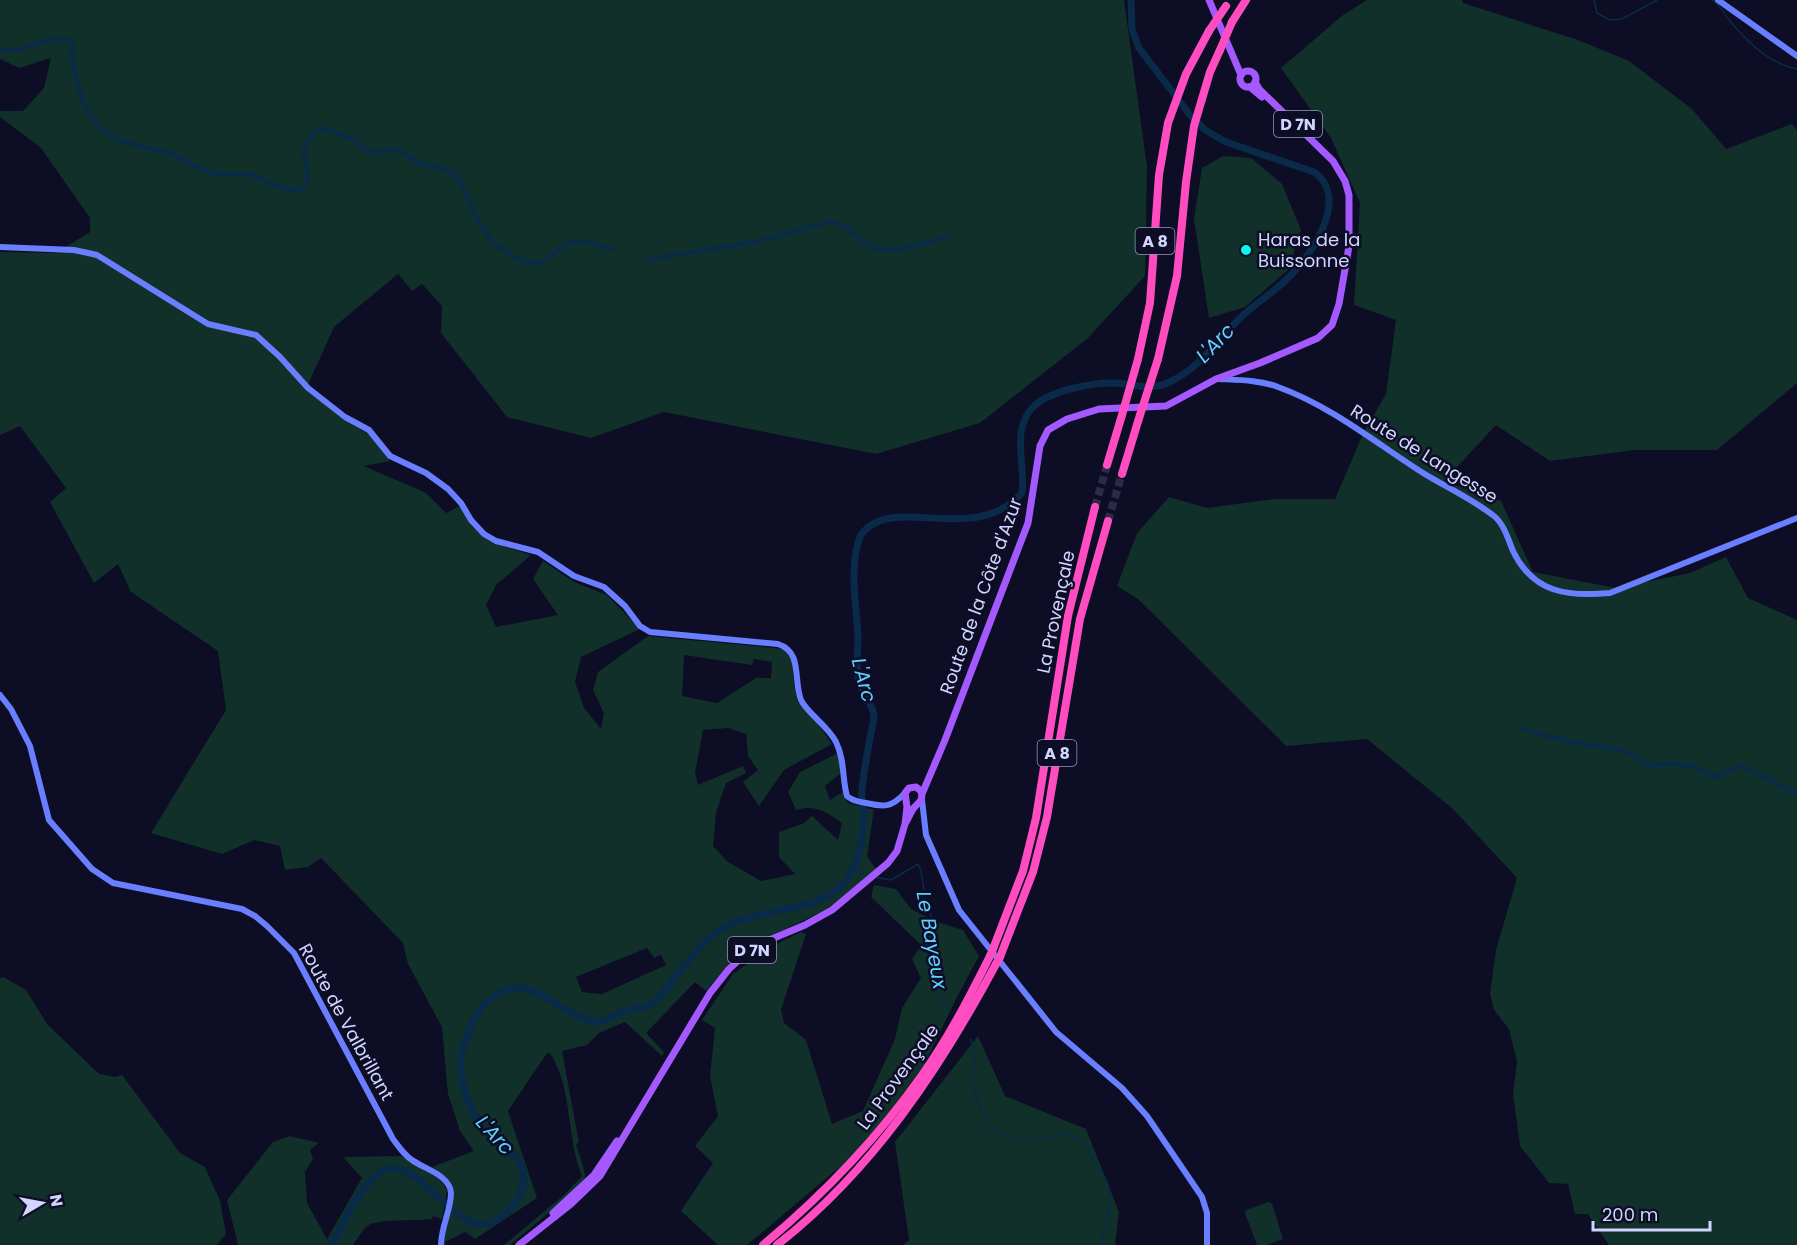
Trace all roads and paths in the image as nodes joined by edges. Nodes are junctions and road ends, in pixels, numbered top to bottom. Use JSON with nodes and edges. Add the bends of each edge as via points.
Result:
{"nodes":[{"id":1,"x":1211,"y":0,"type":"edge"},
{"id":2,"x":1246,"y":0,"type":"edge"},
{"id":3,"x":1718,"y":0,"type":"edge"},
{"id":4,"x":1228,"y":3,"type":"edge"},
{"id":5,"x":1797,"y":56,"type":"edge"},
{"id":6,"x":1245,"y":73,"type":"junction"},
{"id":7,"x":1253,"y":85,"type":"junction"},
{"id":8,"x":0,"y":247,"type":"edge"},
{"id":9,"x":1216,"y":379,"type":"junction"},
{"id":10,"x":1107,"y":465,"type":"tunnel mouth"},
{"id":11,"x":1122,"y":474,"type":"tunnel mouth"},
{"id":12,"x":1095,"y":507,"type":"tunnel mouth"},
{"id":13,"x":1797,"y":518,"type":"edge"},
{"id":14,"x":1108,"y":521,"type":"tunnel mouth"},
{"id":15,"x":0,"y":695,"type":"edge"},
{"id":16,"x":935,"y":765,"type":"junction"},
{"id":17,"x":914,"y":787,"type":"junction"},
{"id":18,"x":903,"y":798,"type":"junction"},
{"id":19,"x":919,"y":801,"type":"junction"},
{"id":20,"x":905,"y":824,"type":"junction"},
{"id":21,"x":671,"y":1056,"type":"junction"},
{"id":22,"x":788,"y":1224,"type":"junction"},
{"id":23,"x":793,"y":1232,"type":"junction"},
{"id":24,"x":441,"y":1245,"type":"edge"},
{"id":25,"x":514,"y":1245,"type":"edge"},
{"id":26,"x":519,"y":1245,"type":"edge"},
{"id":27,"x":756,"y":1245,"type":"edge"},
{"id":28,"x":763,"y":1245,"type":"edge"},
{"id":29,"x":777,"y":1245,"type":"edge"},
{"id":30,"x":782,"y":1245,"type":"edge"},
{"id":31,"x":1207,"y":1245,"type":"edge"}],
"edges":[{"from":1,"to":6,"type":"main road"},
{"from":2,"to":11,"type":"highway","number":"A 8","bridge":true,"via":[[1232,22],[1203,95],[1190,147],[1177,276],[1158,359]]},
{"from":3,"to":5,"type":"street"},
{"from":4,"to":10,"type":"highway","number":"A 8","bridge":true,"via":[[1186,74],[1168,123],[1159,175],[1150,303]]},
{"from":6,"to":7,"type":"main road","via":[[1254,75]]},
{"from":6,"to":7,"type":"main road","via":[[1242,84]]},
{"from":7,"to":9,"type":"main road","name":"Route de la Côte d'Azur","number":"D 7N","via":[[1338,168],[1348,195],[1349,246],[1342,293],[1332,325],[1318,338]]},
{"from":8,"to":18,"type":"street","via":[[74,250],[97,255],[208,324],[256,335],[308,388],[369,430],[390,456],[426,473],[448,489],[484,534],[538,552],[574,576],[604,587],[650,632],[778,644],[789,649],[796,662],[802,703],[824,725],[838,747],[847,796],[881,806]]},
{"from":9,"to":13,"type":"street","name":"Route de Langesse","via":[[1277,387],[1336,416],[1491,514],[1503,527],[1524,570],[1538,583],[1557,591],[1579,595],[1610,593]]},
{"from":9,"to":16,"type":"main road","name":"Route de la Côte d'Azur","number":"D 7N","via":[[1166,406],[1093,410],[1057,423],[1044,435],[1028,523]]},
{"from":12,"to":22,"type":"highway","name":"La Provençale","number":"A 8","via":[[1066,626],[1036,818],[1023,871],[992,952],[962,1011],[893,1115],[830,1185]]},
{"from":14,"to":23,"type":"highway","name":"La Provençale","number":"A 8","via":[[1080,619],[1047,817],[1033,872],[998,961],[963,1026],[899,1120],[836,1192]]},
{"from":15,"to":24,"type":"street","name":"Route de Valbrillant","via":[[30,746],[49,819],[99,876],[113,883],[242,909],[267,926],[294,953],[393,1139],[406,1155],[447,1183],[451,1193]]},
{"from":16,"to":17,"type":"main road","name":"Route de la Côte d'Azur","number":"D 7N"},
{"from":16,"to":19,"type":"main road","name":"Route de la Côte d'Azur","number":"D 7N"},
{"from":17,"to":18,"type":"main road","name":"Route de la Côte d'Azur"},
{"from":17,"to":19,"type":"main road","via":[[919,789]]},
{"from":18,"to":19,"type":"main road"},
{"from":18,"to":20,"type":"main road","name":"Route de la Côte d'Azur","number":"D 7N"},
{"from":19,"to":20,"type":"main road","name":"Route de la Côte d'Azur","number":"D 7N"},
{"from":19,"to":31,"type":"street","via":[[928,841],[965,918],[1056,1032],[1132,1098],[1196,1186],[1207,1213]]},
{"from":20,"to":21,"type":"main road","name":"Route de la Côte d'Azur","number":"D 7N","via":[[897,851],[866,882],[832,910],[762,943],[729,969]]},
{"from":21,"to":25,"type":"main road","name":"Route de la Côte d'Azur","number":"D 7N","via":[[596,1173]]},
{"from":21,"to":26,"type":"main road","name":"Route de la Côte d'Azur","number":"D 7N","via":[[600,1176]]},
{"from":22,"to":27,"type":"highway"},
{"from":22,"to":28,"type":"highway","name":"La Provençale","number":"A 8"},
{"from":23,"to":29,"type":"highway","name":"La Provençale","number":"A 8"},
{"from":23,"to":30,"type":"highway"}]}
